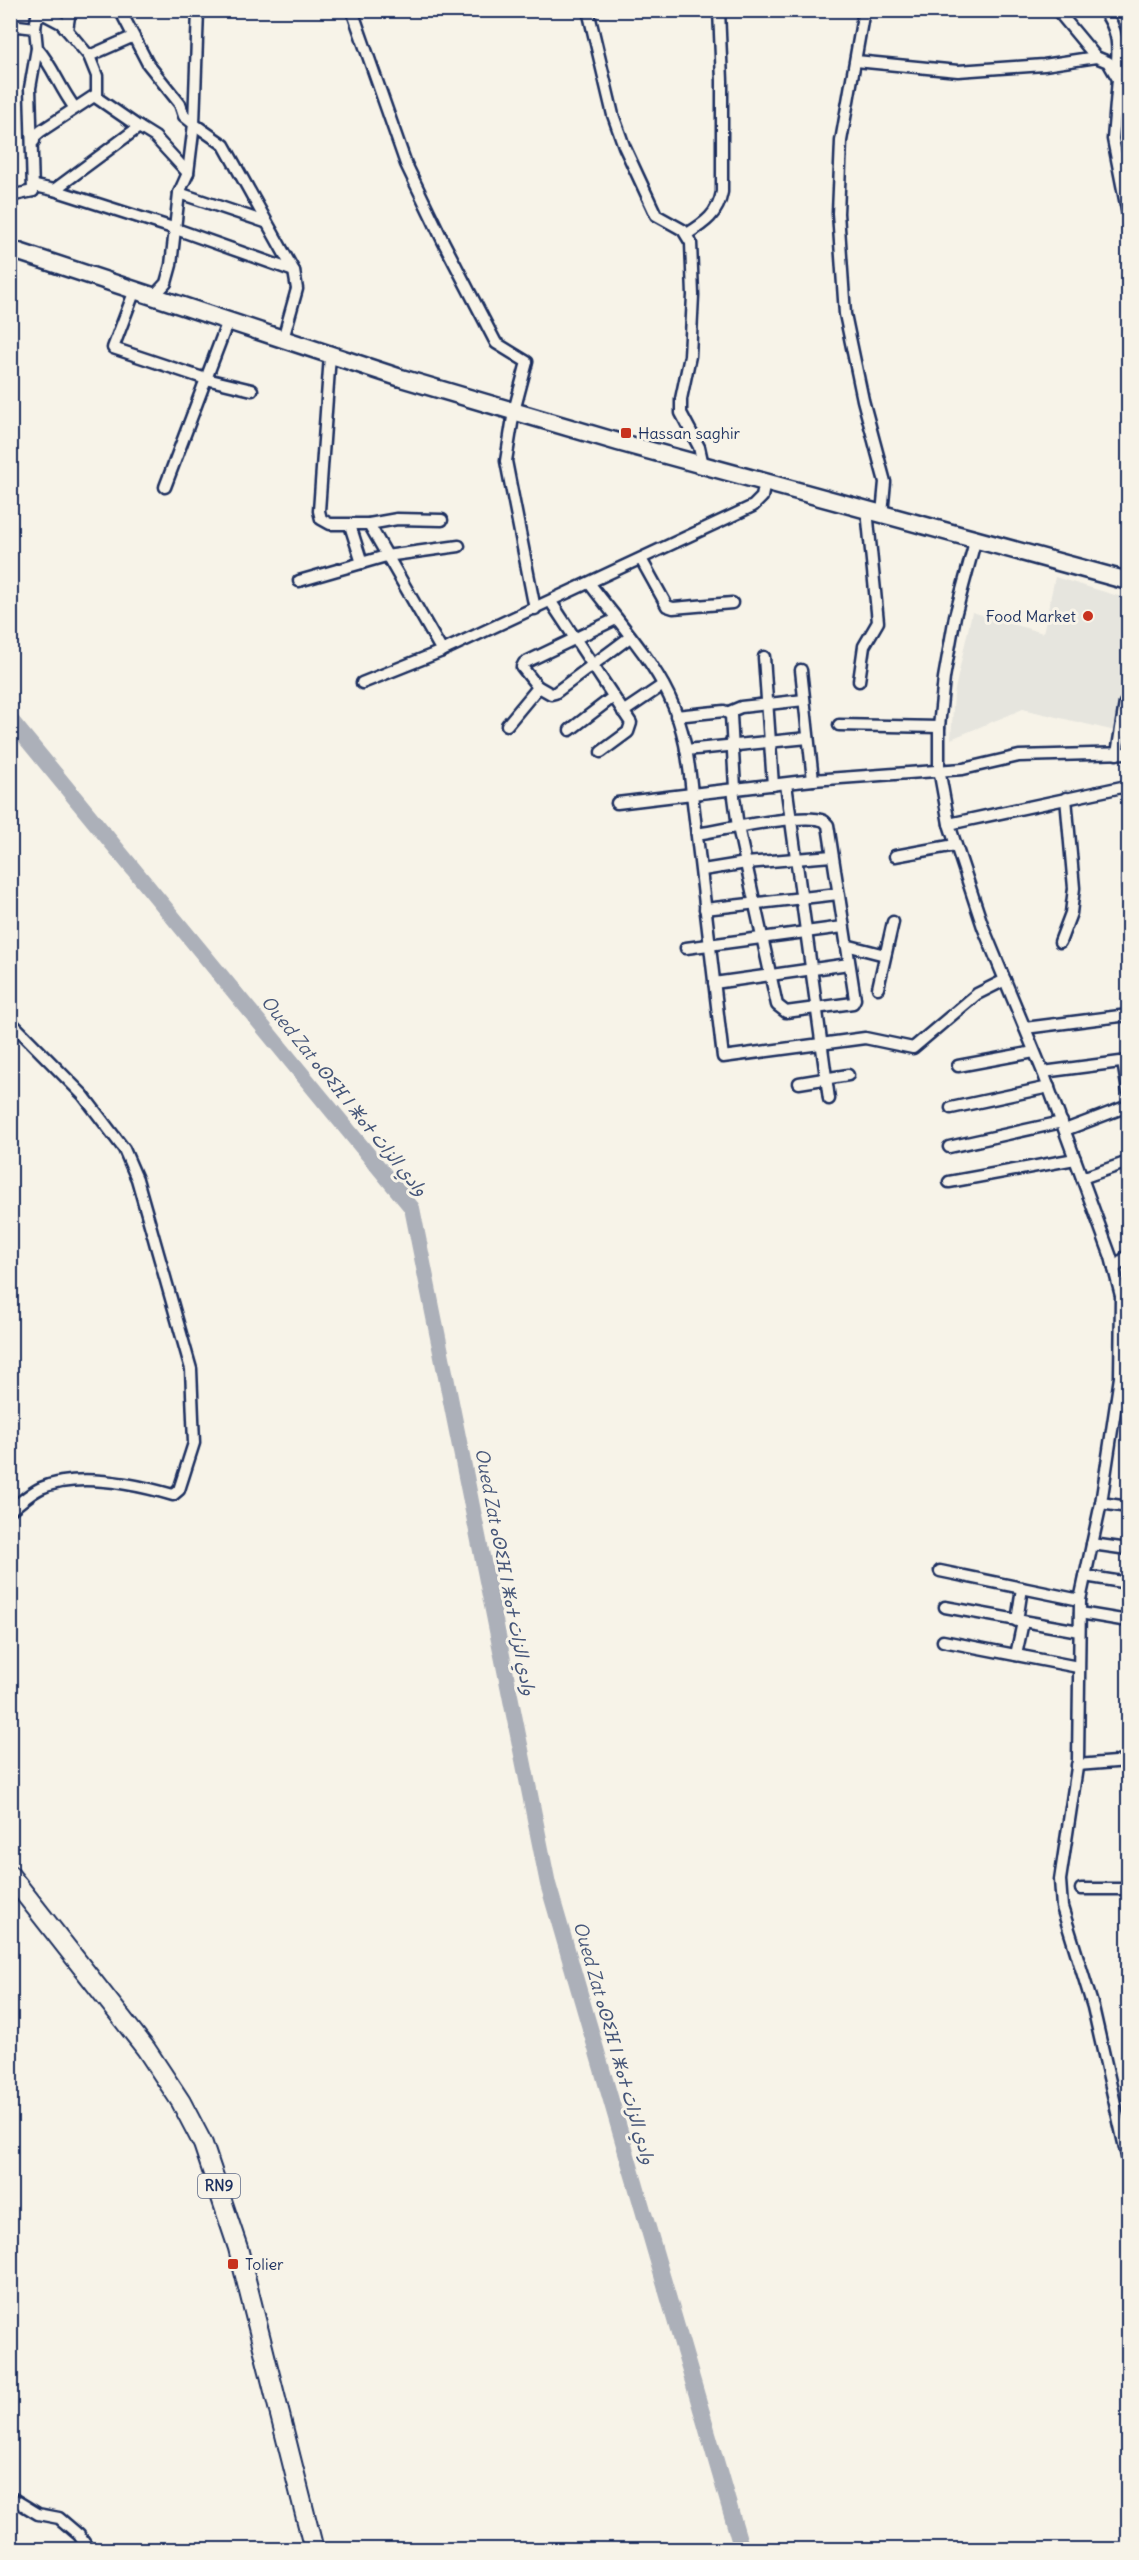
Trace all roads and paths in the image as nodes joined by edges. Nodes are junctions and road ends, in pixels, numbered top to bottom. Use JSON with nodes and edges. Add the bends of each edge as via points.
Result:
{"nodes":[{"id":1,"x":70,"y":10,"type":"edge"},
{"id":2,"x":120,"y":10,"type":"edge"},
{"id":3,"x":198,"y":10,"type":"edge"},
{"id":4,"x":351,"y":10,"type":"edge"},
{"id":5,"x":588,"y":10,"type":"edge"},
{"id":6,"x":719,"y":10,"type":"edge"},
{"id":7,"x":864,"y":10,"type":"edge"},
{"id":8,"x":1057,"y":10,"type":"edge"},
{"id":9,"x":1103,"y":10,"type":"edge"},
{"id":10,"x":37,"y":18,"type":"edge"},
{"id":11,"x":10,"y":25,"type":"edge"},
{"id":12,"x":67,"y":30,"type":"junction"},
{"id":13,"x":132,"y":37,"type":"junction"},
{"id":14,"x":37,"y":48,"type":"junction"},
{"id":15,"x":89,"y":56,"type":"junction"},
{"id":16,"x":1096,"y":57,"type":"junction"},
{"id":17,"x":856,"y":61,"type":"junction"},
{"id":18,"x":1116,"y":72,"type":"junction"},
{"id":19,"x":97,"y":97,"type":"junction"},
{"id":20,"x":75,"y":108,"type":"junction"},
{"id":21,"x":194,"y":124,"type":"junction"},
{"id":22,"x":139,"y":127,"type":"junction"},
{"id":23,"x":34,"y":149,"type":"junction"},
{"id":24,"x":188,"y":173,"type":"junction"},
{"id":25,"x":54,"y":190,"type":"junction"},
{"id":26,"x":33,"y":191,"type":"junction"},
{"id":27,"x":179,"y":193,"type":"junction"},
{"id":28,"x":10,"y":196,"type":"edge"},
{"id":29,"x":1128,"y":215,"type":"edge"},
{"id":30,"x":265,"y":222,"type":"junction"},
{"id":31,"x":176,"y":229,"type":"junction"},
{"id":32,"x":687,"y":234,"type":"junction"},
{"id":33,"x":10,"y":249,"type":"edge"},
{"id":34,"x":294,"y":271,"type":"junction"},
{"id":35,"x":135,"y":290,"type":"junction"},
{"id":36,"x":154,"y":296,"type":"junction"},
{"id":37,"x":228,"y":321,"type":"junction"},
{"id":38,"x":283,"y":339,"type":"junction"},
{"id":39,"x":330,"y":355,"type":"junction"},
{"id":40,"x":206,"y":379,"type":"junction"},
{"id":41,"x":252,"y":390,"type":"dead end"},
{"id":42,"x":514,"y":411,"type":"junction"},
{"id":43,"x":704,"y":465,"type":"junction"},
{"id":44,"x":765,"y":481,"type":"junction"},
{"id":45,"x":165,"y":487,"type":"dead end"},
{"id":46,"x":874,"y":512,"type":"junction"},
{"id":47,"x":442,"y":520,"type":"dead end"},
{"id":48,"x":369,"y":524,"type":"junction"},
{"id":49,"x":350,"y":525,"type":"junction"},
{"id":50,"x":976,"y":538,"type":"junction"},
{"id":51,"x":459,"y":546,"type":"dead end"},
{"id":52,"x":386,"y":556,"type":"junction"},
{"id":53,"x":641,"y":559,"type":"junction"},
{"id":54,"x":362,"y":563,"type":"junction"},
{"id":55,"x":299,"y":581,"type":"dead end"},
{"id":56,"x":1128,"y":581,"type":"edge"},
{"id":57,"x":590,"y":584,"type":"junction"},
{"id":58,"x":551,"y":602,"type":"junction"},
{"id":59,"x":732,"y":603,"type":"dead end"},
{"id":60,"x":535,"y":609,"type":"junction"},
{"id":61,"x":616,"y":619,"type":"junction"},
{"id":62,"x":630,"y":637,"type":"junction"},
{"id":63,"x":575,"y":639,"type":"junction"},
{"id":64,"x":442,"y":651,"type":"junction"},
{"id":65,"x":764,"y":657,"type":"dead end"},
{"id":66,"x":592,"y":666,"type":"junction"},
{"id":67,"x":801,"y":670,"type":"dead end"},
{"id":68,"x":859,"y":681,"type":"dead end"},
{"id":69,"x":362,"y":683,"type":"dead end"},
{"id":70,"x":663,"y":685,"type":"junction"},
{"id":71,"x":537,"y":686,"type":"junction"},
{"id":72,"x":613,"y":697,"type":"junction"},
{"id":73,"x":804,"y":700,"type":"junction"},
{"id":74,"x":1128,"y":700,"type":"edge"},
{"id":75,"x":767,"y":704,"type":"junction"},
{"id":76,"x":623,"y":712,"type":"junction"},
{"id":77,"x":729,"y":712,"type":"junction"},
{"id":78,"x":676,"y":716,"type":"junction"},
{"id":79,"x":839,"y":724,"type":"dead end"},
{"id":80,"x":507,"y":725,"type":"dead end"},
{"id":81,"x":939,"y":727,"type":"junction"},
{"id":82,"x":570,"y":730,"type":"dead end"},
{"id":83,"x":808,"y":738,"type":"junction"},
{"id":84,"x":770,"y":742,"type":"junction"},
{"id":85,"x":733,"y":746,"type":"junction"},
{"id":86,"x":686,"y":750,"type":"junction"},
{"id":87,"x":601,"y":752,"type":"dead end"},
{"id":88,"x":1123,"y":753,"type":"edge"},
{"id":89,"x":939,"y":769,"type":"junction"},
{"id":90,"x":813,"y":780,"type":"junction"},
{"id":91,"x":786,"y":784,"type":"junction"},
{"id":92,"x":773,"y":785,"type":"junction"},
{"id":93,"x":1128,"y":788,"type":"edge"},
{"id":94,"x":734,"y":789,"type":"junction"},
{"id":95,"x":692,"y":794,"type":"junction"},
{"id":96,"x":1066,"y":798,"type":"junction"},
{"id":97,"x":617,"y":803,"type":"dead end"},
{"id":98,"x":792,"y":820,"type":"junction"},
{"id":99,"x":949,"y":824,"type":"junction"},
{"id":100,"x":738,"y":827,"type":"junction"},
{"id":101,"x":697,"y":834,"type":"junction"},
{"id":102,"x":954,"y":845,"type":"junction"},
{"id":103,"x":832,"y":856,"type":"junction"},
{"id":104,"x":895,"y":856,"type":"dead end"},
{"id":105,"x":797,"y":858,"type":"junction"},
{"id":106,"x":1128,"y":858,"type":"edge"},
{"id":107,"x":746,"y":863,"type":"junction"},
{"id":108,"x":703,"y":870,"type":"junction"},
{"id":109,"x":1128,"y":889,"type":"edge"},
{"id":110,"x":838,"y":894,"type":"junction"},
{"id":111,"x":802,"y":897,"type":"junction"},
{"id":112,"x":755,"y":902,"type":"junction"},
{"id":113,"x":705,"y":909,"type":"junction"},
{"id":114,"x":893,"y":922,"type":"dead end"},
{"id":115,"x":843,"y":927,"type":"junction"},
{"id":116,"x":807,"y":931,"type":"junction"},
{"id":117,"x":762,"y":937,"type":"junction"},
{"id":118,"x":1060,"y":942,"type":"dead end"},
{"id":119,"x":711,"y":945,"type":"junction"},
{"id":120,"x":846,"y":945,"type":"junction"},
{"id":121,"x":686,"y":948,"type":"dead end"},
{"id":122,"x":885,"y":955,"type":"junction"},
{"id":123,"x":849,"y":964,"type":"junction"},
{"id":124,"x":812,"y":968,"type":"junction"},
{"id":125,"x":770,"y":974,"type":"junction"},
{"id":126,"x":1005,"y":980,"type":"junction"},
{"id":127,"x":714,"y":982,"type":"junction"},
{"id":128,"x":878,"y":988,"type":"dead end"},
{"id":129,"x":818,"y":1008,"type":"junction"},
{"id":130,"x":1128,"y":1015,"type":"edge"},
{"id":131,"x":10,"y":1021,"type":"edge"},
{"id":132,"x":1024,"y":1028,"type":"junction"},
{"id":133,"x":822,"y":1043,"type":"junction"},
{"id":134,"x":1035,"y":1052,"type":"junction"},
{"id":135,"x":1126,"y":1061,"type":"edge"},
{"id":136,"x":958,"y":1066,"type":"dead end"},
{"id":137,"x":1043,"y":1071,"type":"junction"},
{"id":138,"x":848,"y":1076,"type":"dead end"},
{"id":139,"x":826,"y":1079,"type":"junction"},
{"id":140,"x":799,"y":1083,"type":"dead end"},
{"id":141,"x":1048,"y":1087,"type":"junction"},
{"id":142,"x":1128,"y":1091,"type":"edge"},
{"id":143,"x":829,"y":1099,"type":"dead end"},
{"id":144,"x":1128,"y":1106,"type":"edge"},
{"id":145,"x":951,"y":1108,"type":"dead end"},
{"id":146,"x":1063,"y":1126,"type":"junction"},
{"id":147,"x":949,"y":1147,"type":"dead end"},
{"id":148,"x":1076,"y":1159,"type":"junction"},
{"id":149,"x":1128,"y":1162,"type":"edge"},
{"id":150,"x":1082,"y":1178,"type":"junction"},
{"id":151,"x":949,"y":1182,"type":"dead end"},
{"id":152,"x":1128,"y":1255,"type":"edge"},
{"id":153,"x":1114,"y":1269,"type":"junction"},
{"id":154,"x":1125,"y":1349,"type":"edge"},
{"id":155,"x":1124,"y":1377,"type":"edge"},
{"id":156,"x":1101,"y":1503,"type":"junction"},
{"id":157,"x":1128,"y":1507,"type":"edge"},
{"id":158,"x":10,"y":1510,"type":"edge"},
{"id":159,"x":1092,"y":1544,"type":"junction"},
{"id":160,"x":1128,"y":1549,"type":"edge"},
{"id":161,"x":940,"y":1570,"type":"dead end"},
{"id":162,"x":1085,"y":1576,"type":"junction"},
{"id":163,"x":1128,"y":1582,"type":"edge"},
{"id":164,"x":1023,"y":1588,"type":"junction"},
{"id":165,"x":1080,"y":1600,"type":"junction"},
{"id":166,"x":945,"y":1607,"type":"dead end"},
{"id":167,"x":1080,"y":1613,"type":"junction"},
{"id":168,"x":1020,"y":1621,"type":"junction"},
{"id":169,"x":1128,"y":1621,"type":"edge"},
{"id":170,"x":1079,"y":1631,"type":"junction"},
{"id":171,"x":943,"y":1641,"type":"dead end"},
{"id":172,"x":1016,"y":1655,"type":"junction"},
{"id":173,"x":1078,"y":1667,"type":"junction"},
{"id":174,"x":1128,"y":1761,"type":"edge"},
{"id":175,"x":1077,"y":1765,"type":"junction"},
{"id":176,"x":10,"y":1875,"type":"edge"},
{"id":177,"x":1081,"y":1889,"type":"dead end"},
{"id":178,"x":1128,"y":1889,"type":"edge"},
{"id":179,"x":1128,"y":2161,"type":"edge"},
{"id":180,"x":10,"y":2497,"type":"edge"},
{"id":181,"x":89,"y":2550,"type":"edge"},
{"id":182,"x":314,"y":2550,"type":"edge"}],
"edges":[{"from":1,"to":12,"type":"street"},
{"from":2,"to":13,"type":"street"},
{"from":3,"to":21,"type":"street"},
{"from":4,"to":42,"type":"street","via":[[406,164],[443,241],[496,344],[527,362]]},
{"from":5,"to":32,"type":"street","via":[[624,146],[656,214]]},
{"from":6,"to":32,"type":"street","via":[[722,192],[720,205],[712,216]]},
{"from":7,"to":17,"type":"street"},
{"from":8,"to":16,"type":"street"},
{"from":9,"to":18,"type":"street","via":[[1118,39]]},
{"from":10,"to":11,"type":"street"},
{"from":10,"to":12,"type":"street","via":[[44,14],[53,16]]},
{"from":10,"to":14,"type":"street"},
{"from":12,"to":15,"type":"street"},
{"from":13,"to":15,"type":"street"},
{"from":13,"to":21,"type":"street","via":[[180,104],[184,116]]},
{"from":14,"to":20,"type":"street","via":[[52,65]]},
{"from":14,"to":23,"type":"street","via":[[30,88]]},
{"from":15,"to":19,"type":"street","via":[[97,76]]},
{"from":16,"to":17,"type":"street","via":[[958,71]]},
{"from":16,"to":18,"type":"street","via":[[1108,62]]},
{"from":17,"to":46,"type":"street","via":[[841,141],[838,213],[845,314],[885,482]]},
{"from":18,"to":29,"type":"street","via":[[1113,139]]},
{"from":19,"to":20,"type":"street"},
{"from":19,"to":22,"type":"street"},
{"from":20,"to":23,"type":"street","via":[[34,137]]},
{"from":21,"to":24,"type":"street"},
{"from":21,"to":30,"type":"street","via":[[224,145]]},
{"from":22,"to":24,"type":"street","via":[[155,137]]},
{"from":22,"to":25,"type":"street"},
{"from":23,"to":26,"type":"street"},
{"from":24,"to":27,"type":"street"},
{"from":25,"to":26,"type":"street","via":[[35,186]]},
{"from":25,"to":31,"type":"street"},
{"from":26,"to":28,"type":"street"},
{"from":27,"to":30,"type":"street"},
{"from":27,"to":31,"type":"street"},
{"from":30,"to":34,"type":"street"},
{"from":31,"to":34,"type":"street"},
{"from":31,"to":36,"type":"street","via":[[166,283]]},
{"from":32,"to":43,"type":"street","via":[[691,243],[693,296],[690,356],[681,413]]},
{"from":33,"to":35,"type":"street"},
{"from":34,"to":38,"type":"street","via":[[297,290]]},
{"from":35,"to":36,"type":"street"},
{"from":35,"to":40,"type":"street","via":[[113,348]]},
{"from":36,"to":37,"type":"street"},
{"from":37,"to":38,"type":"street"},
{"from":37,"to":40,"type":"street"},
{"from":38,"to":39,"type":"street"},
{"from":39,"to":42,"type":"street"},
{"from":39,"to":49,"type":"street","via":[[319,511],[324,523]]},
{"from":40,"to":41,"type":"street"},
{"from":40,"to":45,"type":"street"},
{"from":42,"to":43,"type":"street"},
{"from":42,"to":60,"type":"street","via":[[506,461]]},
{"from":43,"to":44,"type":"street"},
{"from":44,"to":46,"type":"street"},
{"from":44,"to":53,"type":"street","via":[[762,497],[753,506]]},
{"from":46,"to":50,"type":"street"},
{"from":46,"to":68,"type":"street","via":[[878,622],[864,646]]},
{"from":47,"to":48,"type":"street","via":[[397,519]]},
{"from":48,"to":49,"type":"street"},
{"from":48,"to":52,"type":"street"},
{"from":49,"to":54,"type":"street"},
{"from":50,"to":56,"type":"street"},
{"from":50,"to":81,"type":"street","via":[[955,616]]},
{"from":51,"to":52,"type":"street"},
{"from":52,"to":54,"type":"street"},
{"from":52,"to":64,"type":"street"},
{"from":53,"to":57,"type":"street"},
{"from":53,"to":59,"type":"street","via":[[667,606]]},
{"from":54,"to":55,"type":"street"},
{"from":57,"to":58,"type":"street"},
{"from":57,"to":61,"type":"street"},
{"from":58,"to":60,"type":"street"},
{"from":58,"to":63,"type":"street"},
{"from":60,"to":64,"type":"street"},
{"from":61,"to":62,"type":"street"},
{"from":61,"to":63,"type":"street"},
{"from":62,"to":66,"type":"street"},
{"from":62,"to":70,"type":"street"},
{"from":63,"to":66,"type":"street"},
{"from":63,"to":71,"type":"street","via":[[524,663],[524,672]]},
{"from":64,"to":69,"type":"street"},
{"from":65,"to":75,"type":"street"},
{"from":66,"to":71,"type":"street","via":[[555,693]]},
{"from":66,"to":72,"type":"street"},
{"from":67,"to":73,"type":"street"},
{"from":70,"to":76,"type":"street"},
{"from":70,"to":78,"type":"street"},
{"from":71,"to":80,"type":"street"},
{"from":72,"to":76,"type":"street"},
{"from":72,"to":82,"type":"street"},
{"from":73,"to":75,"type":"street"},
{"from":73,"to":83,"type":"street"},
{"from":74,"to":88,"type":"street"},
{"from":75,"to":77,"type":"street"},
{"from":75,"to":84,"type":"street"},
{"from":76,"to":87,"type":"street","via":[[631,727]]},
{"from":77,"to":78,"type":"street"},
{"from":77,"to":85,"type":"street"},
{"from":78,"to":86,"type":"street"},
{"from":79,"to":81,"type":"street"},
{"from":81,"to":89,"type":"street"},
{"from":83,"to":84,"type":"street"},
{"from":83,"to":90,"type":"street"},
{"from":84,"to":85,"type":"street"},
{"from":84,"to":92,"type":"street"},
{"from":85,"to":86,"type":"street"},
{"from":85,"to":94,"type":"street"},
{"from":86,"to":95,"type":"street"},
{"from":88,"to":89,"type":"street","via":[[1019,756],[980,766]]},
{"from":89,"to":90,"type":"street"},
{"from":89,"to":99,"type":"street"},
{"from":90,"to":91,"type":"street"},
{"from":91,"to":92,"type":"street"},
{"from":91,"to":98,"type":"street"},
{"from":92,"to":94,"type":"street"},
{"from":93,"to":96,"type":"street"},
{"from":94,"to":95,"type":"street"},
{"from":94,"to":100,"type":"street"},
{"from":95,"to":97,"type":"street"},
{"from":95,"to":101,"type":"street"},
{"from":96,"to":99,"type":"street"},
{"from":96,"to":118,"type":"street","via":[[1074,888],[1071,913]]},
{"from":98,"to":100,"type":"street"},
{"from":98,"to":103,"type":"street","via":[[824,821],[828,825]]},
{"from":98,"to":105,"type":"street"},
{"from":99,"to":102,"type":"street"},
{"from":100,"to":101,"type":"street"},
{"from":100,"to":107,"type":"street"},
{"from":101,"to":108,"type":"street"},
{"from":102,"to":104,"type":"street"},
{"from":102,"to":126,"type":"street"},
{"from":103,"to":105,"type":"street"},
{"from":103,"to":110,"type":"street"},
{"from":105,"to":107,"type":"street"},
{"from":105,"to":111,"type":"street"},
{"from":106,"to":109,"type":"street"},
{"from":107,"to":108,"type":"street"},
{"from":107,"to":112,"type":"street"},
{"from":108,"to":113,"type":"street"},
{"from":110,"to":111,"type":"street"},
{"from":110,"to":115,"type":"street"},
{"from":111,"to":112,"type":"street"},
{"from":111,"to":116,"type":"street"},
{"from":112,"to":113,"type":"street"},
{"from":112,"to":117,"type":"street"},
{"from":113,"to":119,"type":"street"},
{"from":114,"to":122,"type":"street"},
{"from":115,"to":116,"type":"street"},
{"from":115,"to":120,"type":"street"},
{"from":116,"to":117,"type":"street"},
{"from":116,"to":124,"type":"street"},
{"from":117,"to":119,"type":"street"},
{"from":117,"to":125,"type":"street"},
{"from":119,"to":121,"type":"street"},
{"from":119,"to":127,"type":"street"},
{"from":120,"to":122,"type":"street"},
{"from":120,"to":123,"type":"street"},
{"from":122,"to":128,"type":"street"},
{"from":123,"to":124,"type":"street"},
{"from":123,"to":129,"type":"street","via":[[855,1002]]},
{"from":124,"to":125,"type":"street"},
{"from":124,"to":129,"type":"street"},
{"from":125,"to":127,"type":"street"},
{"from":125,"to":129,"type":"street","via":[[781,1009],[786,1012]]},
{"from":126,"to":132,"type":"street"},
{"from":126,"to":133,"type":"street","via":[[977,994],[913,1048],[865,1038]]},
{"from":127,"to":133,"type":"street","via":[[723,1057]]},
{"from":129,"to":133,"type":"street"},
{"from":130,"to":132,"type":"street"},
{"from":131,"to":158,"type":"street","via":[[83,1095],[124,1149],[190,1369],[194,1443],[179,1490],[173,1495],[144,1486],[64,1480],[38,1489]]},
{"from":132,"to":134,"type":"street"},
{"from":133,"to":139,"type":"street"},
{"from":134,"to":136,"type":"street"},
{"from":134,"to":137,"type":"street"},
{"from":135,"to":137,"type":"street"},
{"from":135,"to":142,"type":"street"},
{"from":137,"to":141,"type":"street"},
{"from":138,"to":139,"type":"street"},
{"from":139,"to":140,"type":"street"},
{"from":139,"to":143,"type":"street"},
{"from":141,"to":145,"type":"street"},
{"from":141,"to":146,"type":"street"},
{"from":144,"to":146,"type":"street"},
{"from":146,"to":147,"type":"street"},
{"from":146,"to":148,"type":"street"},
{"from":148,"to":150,"type":"street"},
{"from":148,"to":151,"type":"street"},
{"from":149,"to":150,"type":"street"},
{"from":150,"to":153,"type":"street"},
{"from":152,"to":153,"type":"street"},
{"from":153,"to":154,"type":"street","via":[[1121,1296]]},
{"from":154,"to":155,"type":"street"},
{"from":155,"to":156,"type":"street"},
{"from":156,"to":157,"type":"street"},
{"from":156,"to":159,"type":"street"},
{"from":159,"to":160,"type":"street"},
{"from":159,"to":162,"type":"street"},
{"from":161,"to":164,"type":"street"},
{"from":162,"to":163,"type":"street"},
{"from":162,"to":165,"type":"street"},
{"from":164,"to":165,"type":"street"},
{"from":164,"to":168,"type":"street"},
{"from":165,"to":167,"type":"street"},
{"from":166,"to":168,"type":"street"},
{"from":167,"to":169,"type":"street"},
{"from":167,"to":170,"type":"street"},
{"from":168,"to":170,"type":"street"},
{"from":168,"to":172,"type":"street"},
{"from":170,"to":173,"type":"street"},
{"from":171,"to":172,"type":"street"},
{"from":172,"to":173,"type":"street"},
{"from":173,"to":175,"type":"street"},
{"from":174,"to":175,"type":"street"},
{"from":175,"to":179,"type":"street","via":[[1060,1880],[1062,1908],[1096,2018]]},
{"from":176,"to":182,"type":"main road","number":"RN9","via":[[152,2059],[203,2144],[238,2248]]},
{"from":177,"to":178,"type":"street"},
{"from":180,"to":181,"type":"street","via":[[38,2514],[59,2518]]}]}
